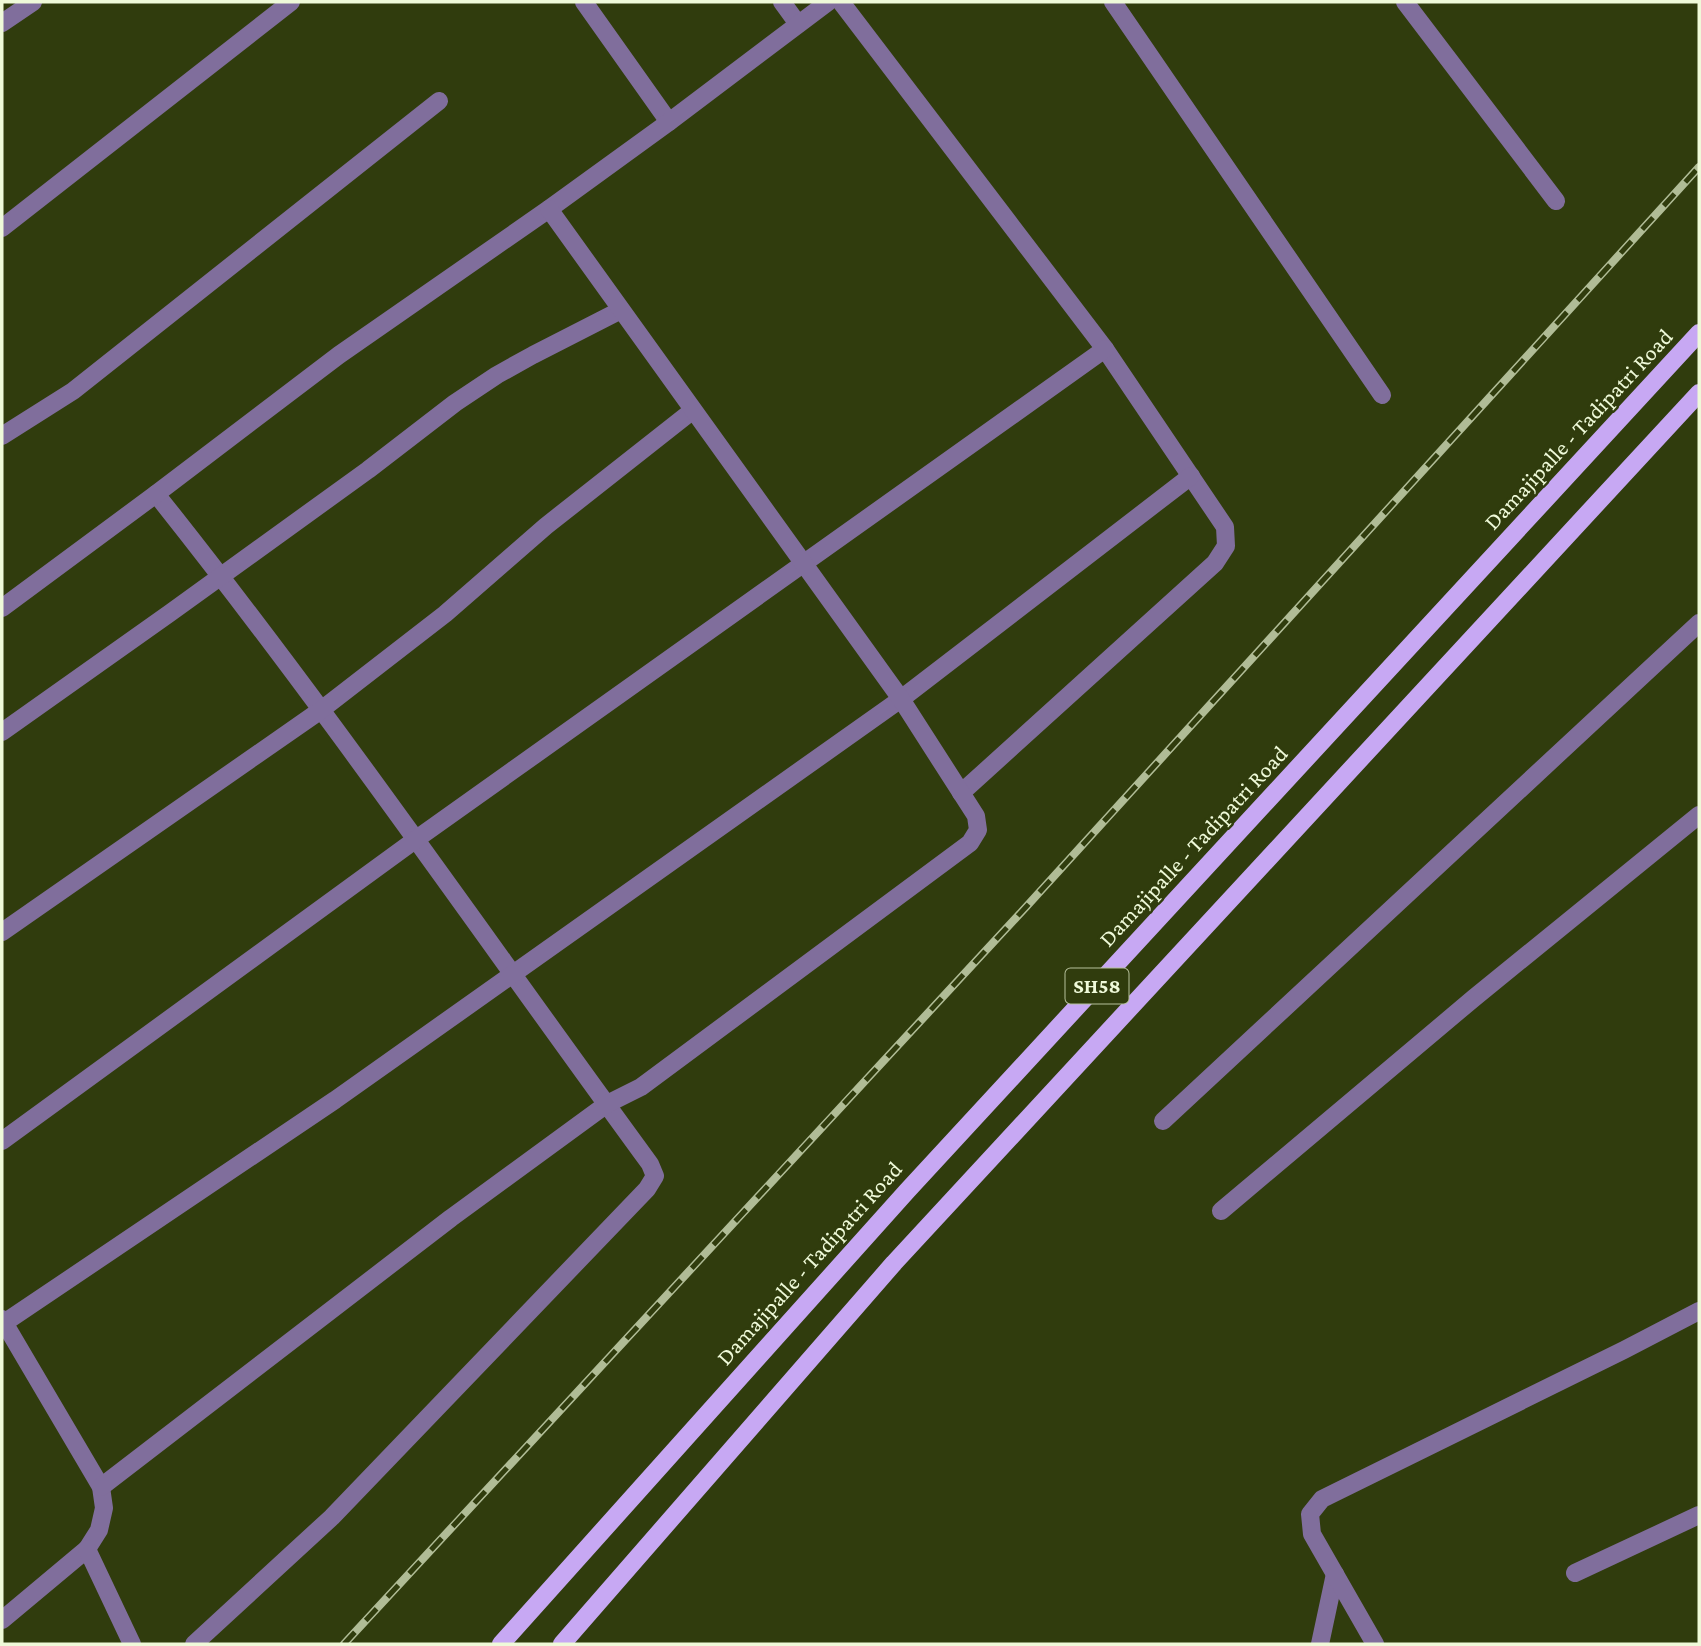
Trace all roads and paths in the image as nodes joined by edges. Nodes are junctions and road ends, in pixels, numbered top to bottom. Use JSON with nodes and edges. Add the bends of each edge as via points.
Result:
{"nodes":[{"id":1,"x":33,"y":2,"type":"edge"},
{"id":2,"x":291,"y":2,"type":"edge"},
{"id":3,"x":584,"y":2,"type":"edge"},
{"id":4,"x":782,"y":2,"type":"edge"},
{"id":5,"x":828,"y":2,"type":"edge"},
{"id":6,"x":841,"y":2,"type":"edge"},
{"id":7,"x":1114,"y":2,"type":"edge"},
{"id":8,"x":1405,"y":2,"type":"edge"},
{"id":9,"x":2,"y":23,"type":"edge"},
{"id":10,"x":798,"y":24,"type":"junction"},
{"id":11,"x":439,"y":101,"type":"dead end"},
{"id":12,"x":669,"y":122,"type":"junction"},
{"id":13,"x":1556,"y":201,"type":"dead end"},
{"id":14,"x":549,"y":209,"type":"junction"},
{"id":15,"x":2,"y":228,"type":"edge"},
{"id":16,"x":621,"y":310,"type":"junction"},
{"id":17,"x":1699,"y":333,"type":"edge"},
{"id":18,"x":1105,"y":349,"type":"junction"},
{"id":19,"x":1699,"y":393,"type":"edge"},
{"id":20,"x":1382,"y":395,"type":"dead end"},
{"id":21,"x":692,"y":411,"type":"junction"},
{"id":22,"x":2,"y":436,"type":"edge"},
{"id":23,"x":1191,"y":476,"type":"junction"},
{"id":24,"x":156,"y":494,"type":"junction"},
{"id":25,"x":802,"y":564,"type":"junction"},
{"id":26,"x":221,"y":576,"type":"junction"},
{"id":27,"x":2,"y":608,"type":"edge"},
{"id":28,"x":1699,"y":623,"type":"edge"},
{"id":29,"x":901,"y":699,"type":"junction"},
{"id":30,"x":321,"y":710,"type":"junction"},
{"id":31,"x":2,"y":732,"type":"edge"},
{"id":32,"x":961,"y":793,"type":"junction"},
{"id":33,"x":1699,"y":815,"type":"edge"},
{"id":34,"x":415,"y":840,"type":"junction"},
{"id":35,"x":2,"y":932,"type":"edge"},
{"id":36,"x":512,"y":974,"type":"junction"},
{"id":37,"x":607,"y":1104,"type":"junction"},
{"id":38,"x":1163,"y":1121,"type":"dead end"},
{"id":39,"x":2,"y":1141,"type":"edge"},
{"id":40,"x":1221,"y":1211,"type":"dead end"},
{"id":41,"x":1699,"y":1311,"type":"edge"},
{"id":42,"x":3,"y":1321,"type":"edge"},
{"id":43,"x":101,"y":1487,"type":"junction"},
{"id":44,"x":1699,"y":1515,"type":"edge"},
{"id":45,"x":86,"y":1549,"type":"junction"},
{"id":46,"x":1575,"y":1573,"type":"dead end"},
{"id":47,"x":1335,"y":1574,"type":"junction"},
{"id":48,"x":2,"y":1620,"type":"edge"},
{"id":49,"x":132,"y":1644,"type":"edge"},
{"id":50,"x":194,"y":1644,"type":"edge"},
{"id":51,"x":501,"y":1644,"type":"edge"},
{"id":52,"x":562,"y":1644,"type":"edge"},
{"id":53,"x":1320,"y":1644,"type":"edge"},
{"id":54,"x":1375,"y":1644,"type":"edge"}],
"edges":[{"from":1,"to":9,"type":"street"},
{"from":2,"to":15,"type":"street"},
{"from":3,"to":12,"type":"street"},
{"from":4,"to":10,"type":"street"},
{"from":5,"to":10,"type":"street"},
{"from":6,"to":18,"type":"street"},
{"from":7,"to":20,"type":"street"},
{"from":8,"to":13,"type":"street"},
{"from":10,"to":12,"type":"street"},
{"from":11,"to":22,"type":"street","via":[[74,391]]},
{"from":12,"to":14,"type":"street"},
{"from":14,"to":16,"type":"street"},
{"from":14,"to":24,"type":"street","via":[[339,355]]},
{"from":16,"to":21,"type":"street"},
{"from":16,"to":26,"type":"street","via":[[466,396]]},
{"from":17,"to":51,"type":"main road","name":"Damajipalle - Tadipatri Road","number":"SH58","via":[[907,1191]]},
{"from":18,"to":23,"type":"street"},
{"from":18,"to":25,"type":"street"},
{"from":19,"to":52,"type":"main road","number":"SH58","via":[[894,1263]]},
{"from":21,"to":25,"type":"street"},
{"from":21,"to":30,"type":"street"},
{"from":23,"to":29,"type":"street"},
{"from":23,"to":32,"type":"street","via":[[1225,527],[1226,546],[1215,563]]},
{"from":24,"to":26,"type":"street"},
{"from":24,"to":27,"type":"street"},
{"from":25,"to":29,"type":"street"},
{"from":25,"to":34,"type":"street"},
{"from":26,"to":30,"type":"street"},
{"from":26,"to":31,"type":"street"},
{"from":28,"to":38,"type":"street"},
{"from":29,"to":32,"type":"street"},
{"from":29,"to":36,"type":"street"},
{"from":30,"to":34,"type":"street"},
{"from":30,"to":35,"type":"street"},
{"from":32,"to":37,"type":"street","via":[[976,816],[978,830],[970,843],[641,1087]]},
{"from":33,"to":40,"type":"street"},
{"from":34,"to":36,"type":"street"},
{"from":34,"to":39,"type":"street"},
{"from":36,"to":37,"type":"street"},
{"from":36,"to":42,"type":"street","via":[[335,1100]]},
{"from":37,"to":43,"type":"street","via":[[399,1257]]},
{"from":37,"to":50,"type":"street","via":[[650,1164],[655,1175],[647,1189],[332,1517]]},
{"from":41,"to":47,"type":"street","via":[[1322,1499],[1310,1514],[1312,1534]]},
{"from":42,"to":43,"type":"street"},
{"from":43,"to":45,"type":"street","via":[[104,1508],[99,1530]]},
{"from":44,"to":46,"type":"street"},
{"from":45,"to":48,"type":"street"},
{"from":45,"to":49,"type":"street"},
{"from":47,"to":53,"type":"street"},
{"from":47,"to":54,"type":"street"}]}
